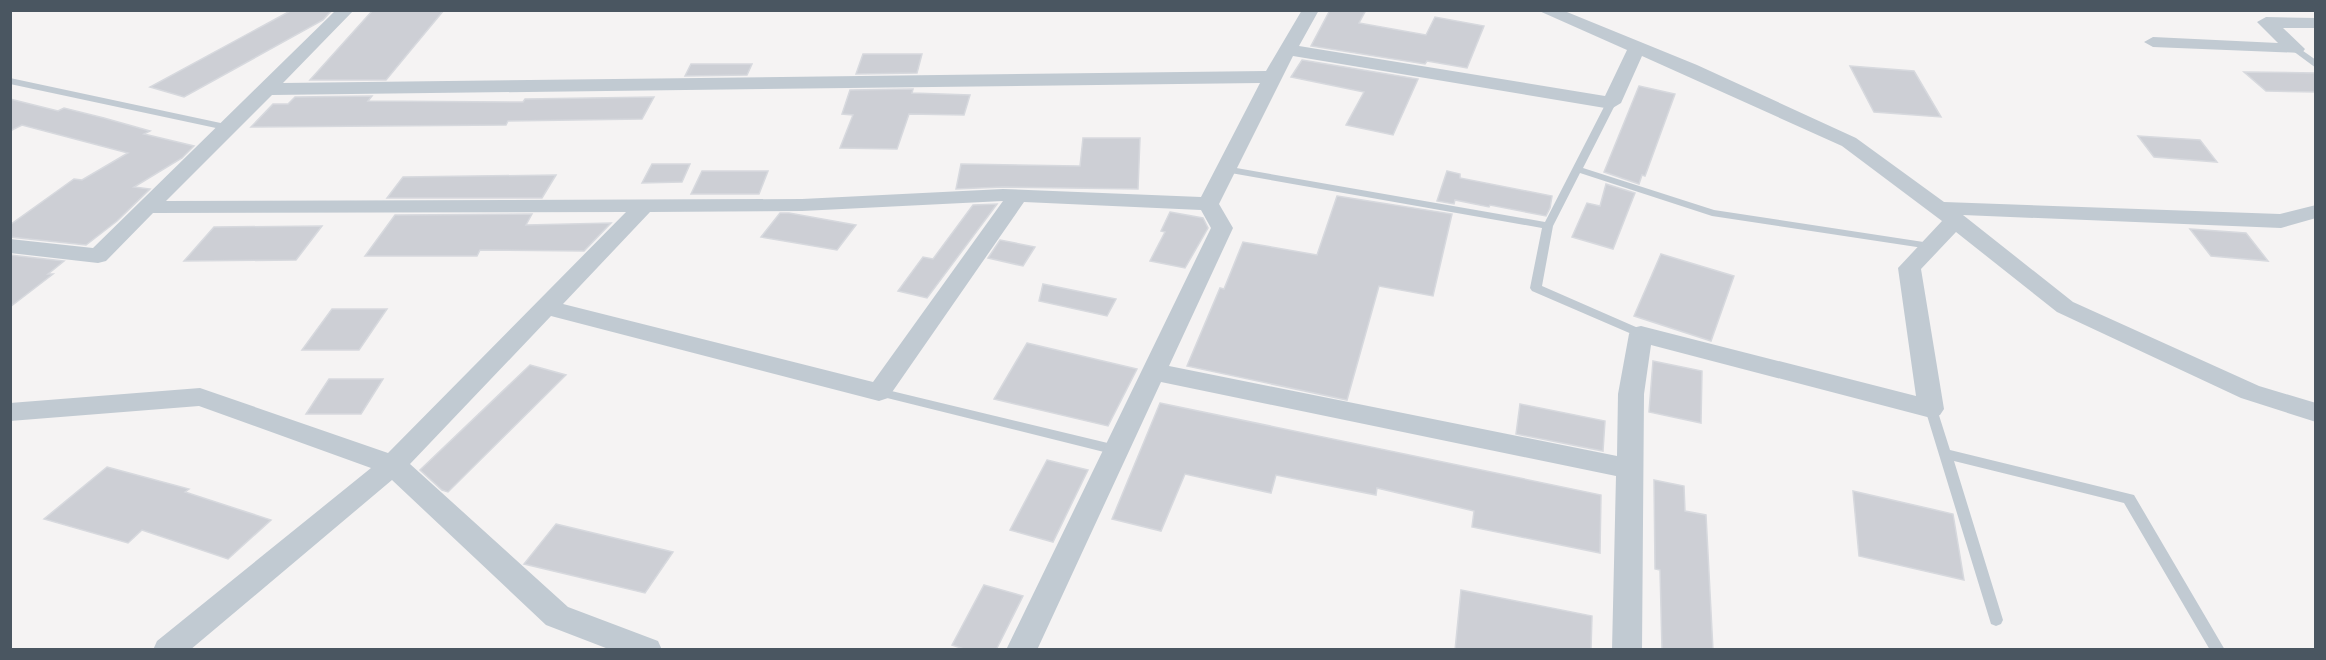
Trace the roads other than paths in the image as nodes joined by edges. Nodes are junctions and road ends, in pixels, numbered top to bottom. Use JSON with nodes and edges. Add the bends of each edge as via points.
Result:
{"nodes":[{"id":1,"x":346,"y":10,"type":"edge"},
{"id":2,"x":1311,"y":10,"type":"edge"},
{"id":3,"x":1545,"y":10,"type":"edge"},
{"id":4,"x":2316,"y":22,"type":"edge"},
{"id":5,"x":2153,"y":42,"type":"dead end"},
{"id":6,"x":1637,"y":48,"type":"junction"},
{"id":7,"x":2296,"y":49,"type":"junction"},
{"id":8,"x":1288,"y":50,"type":"junction"},
{"id":9,"x":2316,"y":65,"type":"edge"},
{"id":10,"x":1272,"y":77,"type":"junction"},
{"id":11,"x":10,"y":81,"type":"edge"},
{"id":12,"x":268,"y":89,"type":"junction"},
{"id":13,"x":1611,"y":103,"type":"junction"},
{"id":14,"x":230,"y":128,"type":"junction"},
{"id":15,"x":1226,"y":169,"type":"junction"},
{"id":16,"x":1577,"y":169,"type":"junction"},
{"id":17,"x":1018,"y":195,"type":"junction"},
{"id":18,"x":1208,"y":204,"type":"junction"},
{"id":19,"x":644,"y":206,"type":"junction"},
{"id":20,"x":151,"y":207,"type":"junction"},
{"id":21,"x":2316,"y":211,"type":"edge"},
{"id":22,"x":1946,"y":214,"type":"junction"},
{"id":23,"x":1548,"y":226,"type":"junction"},
{"id":24,"x":10,"y":246,"type":"edge"},
{"id":25,"x":1930,"y":246,"type":"junction"},
{"id":26,"x":548,"y":308,"type":"junction"},
{"id":27,"x":1641,"y":334,"type":"junction"},
{"id":28,"x":1154,"y":372,"type":"junction"},
{"id":29,"x":879,"y":392,"type":"junction"},
{"id":30,"x":1931,"y":409,"type":"junction"},
{"id":31,"x":10,"y":412,"type":"edge"},
{"id":32,"x":2316,"y":413,"type":"edge"},
{"id":33,"x":1116,"y":450,"type":"junction"},
{"id":34,"x":1945,"y":454,"type":"junction"},
{"id":35,"x":393,"y":465,"type":"junction"},
{"id":36,"x":1630,"y":469,"type":"junction"},
{"id":37,"x":1996,"y":620,"type":"dead end"},
{"id":38,"x":168,"y":650,"type":"edge"},
{"id":39,"x":647,"y":650,"type":"edge"},
{"id":40,"x":1022,"y":650,"type":"edge"},
{"id":41,"x":1627,"y":650,"type":"edge"},
{"id":42,"x":2218,"y":650,"type":"edge"}],
"edges":[{"from":1,"to":12,"type":"street"},
{"from":2,"to":8,"type":"street"},
{"from":3,"to":6,"type":"street"},
{"from":4,"to":7,"type":"street","via":[[2266,22]]},
{"from":5,"to":7,"type":"street"},
{"from":6,"to":13,"type":"street"},
{"from":6,"to":22,"type":"street","via":[[1849,142]]},
{"from":7,"to":9,"type":"lane"},
{"from":8,"to":10,"type":"street"},
{"from":8,"to":13,"type":"street"},
{"from":10,"to":12,"type":"street"},
{"from":10,"to":15,"type":"street"},
{"from":11,"to":14,"type":"lane"},
{"from":12,"to":14,"type":"street"},
{"from":13,"to":16,"type":"lane"},
{"from":14,"to":20,"type":"street"},
{"from":15,"to":18,"type":"street"},
{"from":15,"to":23,"type":"lane"},
{"from":16,"to":23,"type":"lane"},
{"from":16,"to":25,"type":"lane","via":[[1712,213]]},
{"from":17,"to":18,"type":"street"},
{"from":17,"to":19,"type":"street","via":[[802,205]]},
{"from":17,"to":29,"type":"street"},
{"from":18,"to":28,"type":"street","via":[[1222,228]]},
{"from":19,"to":20,"type":"street"},
{"from":19,"to":26,"type":"street"},
{"from":20,"to":24,"type":"street","via":[[98,256]]},
{"from":21,"to":22,"type":"street","via":[[2281,221]]},
{"from":22,"to":25,"type":"street"},
{"from":22,"to":32,"type":"street","via":[[2065,308],[2250,392]]},
{"from":23,"to":27,"type":"lane","via":[[1536,288]]},
{"from":25,"to":30,"type":"street","via":[[1909,268]]},
{"from":26,"to":29,"type":"street"},
{"from":26,"to":35,"type":"street"},
{"from":27,"to":30,"type":"street"},
{"from":27,"to":36,"type":"street","via":[[1631,394]]},
{"from":28,"to":33,"type":"street"},
{"from":28,"to":36,"type":"street"},
{"from":29,"to":33,"type":"lane"},
{"from":30,"to":34,"type":"lane"},
{"from":31,"to":35,"type":"street","via":[[201,397]]},
{"from":33,"to":40,"type":"street"},
{"from":34,"to":37,"type":"lane"},
{"from":34,"to":42,"type":"lane","via":[[2129,499]]},
{"from":35,"to":38,"type":"street"},
{"from":35,"to":39,"type":"street","via":[[557,616]]},
{"from":36,"to":41,"type":"street"}]}
